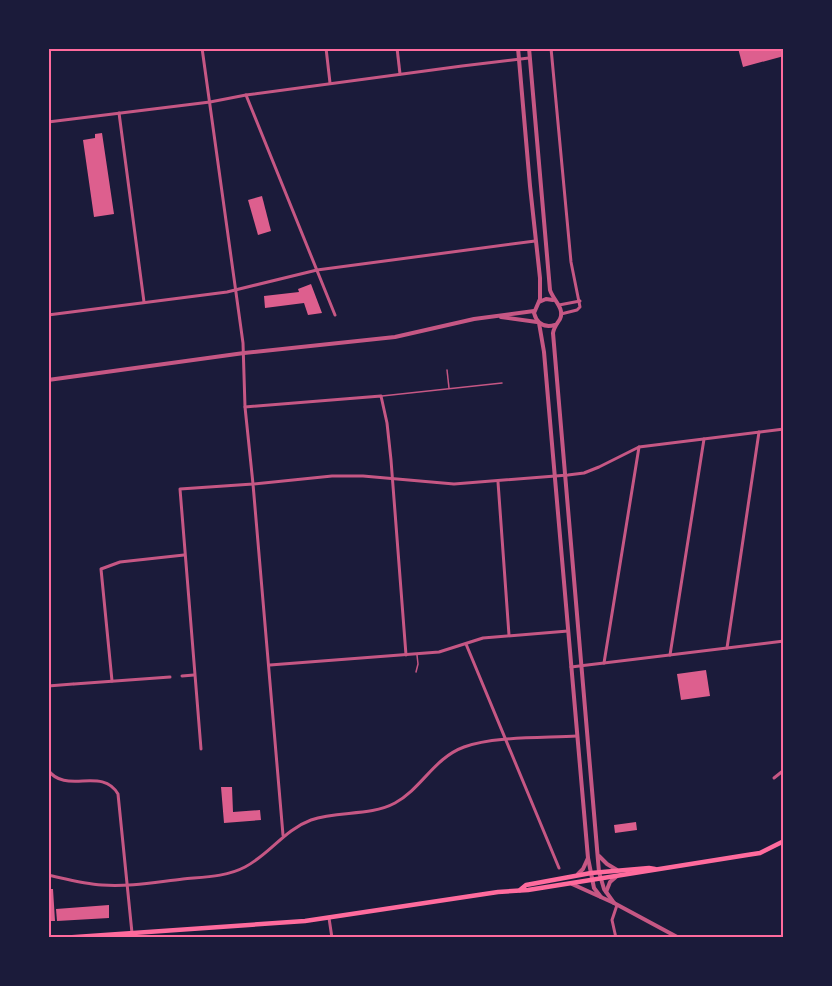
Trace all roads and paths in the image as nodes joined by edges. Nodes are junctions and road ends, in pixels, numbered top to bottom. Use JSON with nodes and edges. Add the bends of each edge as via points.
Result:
{"nodes":[{"id":1,"x":202,"y":48,"type":"edge"},
{"id":2,"x":326,"y":48,"type":"edge"},
{"id":3,"x":397,"y":48,"type":"edge"},
{"id":4,"x":518,"y":48,"type":"edge"},
{"id":5,"x":529,"y":48,"type":"edge"},
{"id":6,"x":551,"y":48,"type":"edge"},
{"id":7,"x":529,"y":58,"type":"junction"},
{"id":8,"x":518,"y":59,"type":"junction"},
{"id":9,"x":400,"y":74,"type":"junction"},
{"id":10,"x":330,"y":83,"type":"junction"},
{"id":11,"x":246,"y":95,"type":"junction"},
{"id":12,"x":210,"y":102,"type":"junction"},
{"id":13,"x":119,"y":113,"type":"junction"},
{"id":14,"x":48,"y":122,"type":"edge"},
{"id":15,"x":535,"y":241,"type":"junction"},
{"id":16,"x":316,"y":270,"type":"junction"},
{"id":17,"x":235,"y":290,"type":"junction"},
{"id":18,"x":553,"y":300,"type":"junction"},
{"id":19,"x":580,"y":301,"type":"junction"},
{"id":20,"x":144,"y":302,"type":"junction"},
{"id":21,"x":538,"y":303,"type":"junction"},
{"id":22,"x":559,"y":305,"type":"junction"},
{"id":23,"x":534,"y":311,"type":"junction"},
{"id":24,"x":561,"y":314,"type":"junction"},
{"id":25,"x":48,"y":315,"type":"edge"},
{"id":26,"x":335,"y":315,"type":"dead end"},
{"id":27,"x":494,"y":317,"type":"junction"},
{"id":28,"x":538,"y":322,"type":"junction"},
{"id":29,"x":556,"y":324,"type":"junction"},
{"id":30,"x":244,"y":353,"type":"junction"},
{"id":31,"x":447,"y":370,"type":"dead end"},
{"id":32,"x":48,"y":380,"type":"edge"},
{"id":33,"x":502,"y":383,"type":"dead end"},
{"id":34,"x":449,"y":389,"type":"junction"},
{"id":35,"x":381,"y":396,"type":"junction"},
{"id":36,"x":245,"y":407,"type":"junction"},
{"id":37,"x":784,"y":429,"type":"edge"},
{"id":38,"x":759,"y":432,"type":"junction"},
{"id":39,"x":704,"y":439,"type":"junction"},
{"id":40,"x":639,"y":447,"type":"junction"},
{"id":41,"x":566,"y":475,"type":"junction"},
{"id":42,"x":555,"y":476,"type":"junction"},
{"id":43,"x":392,"y":478,"type":"junction"},
{"id":44,"x":498,"y":482,"type":"junction"},
{"id":45,"x":253,"y":484,"type":"junction"},
{"id":46,"x":184,"y":555,"type":"junction"},
{"id":47,"x":568,"y":631,"type":"junction"},
{"id":48,"x":509,"y":635,"type":"junction"},
{"id":49,"x":784,"y":641,"type":"edge"},
{"id":50,"x":465,"y":644,"type":"junction"},
{"id":51,"x":727,"y":648,"type":"junction"},
{"id":52,"x":417,"y":654,"type":"junction"},
{"id":53,"x":406,"y":655,"type":"junction"},
{"id":54,"x":670,"y":655,"type":"junction"},
{"id":55,"x":604,"y":663,"type":"junction"},
{"id":56,"x":270,"y":665,"type":"junction"},
{"id":57,"x":582,"y":666,"type":"junction"},
{"id":58,"x":571,"y":667,"type":"junction"},
{"id":59,"x":416,"y":672,"type":"dead end"},
{"id":60,"x":194,"y":675,"type":"junction"},
{"id":61,"x":170,"y":676,"type":"dead end"},
{"id":62,"x":182,"y":676,"type":"dead end"},
{"id":63,"x":112,"y":681,"type":"junction"},
{"id":64,"x":48,"y":686,"type":"edge"},
{"id":65,"x":577,"y":736,"type":"junction"},
{"id":66,"x":506,"y":741,"type":"junction"},
{"id":67,"x":201,"y":749,"type":"dead end"},
{"id":68,"x":48,"y":770,"type":"edge"},
{"id":69,"x":784,"y":770,"type":"edge"},
{"id":70,"x":774,"y":778,"type":"dead end"},
{"id":71,"x":592,"y":784,"type":"junction"},
{"id":72,"x":581,"y":786,"type":"junction"},
{"id":73,"x":283,"y":835,"type":"junction"},
{"id":74,"x":784,"y":841,"type":"edge"},
{"id":75,"x":599,"y":856,"type":"junction"},
{"id":76,"x":588,"y":858,"type":"junction"},
{"id":77,"x":559,"y":868,"type":"dead end"},
{"id":78,"x":599,"y":872,"type":"junction"},
{"id":79,"x":591,"y":873,"type":"junction"},
{"id":80,"x":617,"y":873,"type":"junction"},
{"id":81,"x":48,"y":875,"type":"edge"},
{"id":82,"x":600,"y":879,"type":"junction"},
{"id":83,"x":571,"y":880,"type":"junction"},
{"id":84,"x":592,"y":880,"type":"junction"},
{"id":85,"x":128,"y":885,"type":"junction"},
{"id":86,"x":606,"y":893,"type":"junction"},
{"id":87,"x":601,"y":897,"type":"junction"},
{"id":88,"x":616,"y":904,"type":"junction"},
{"id":89,"x":329,"y":918,"type":"junction"},
{"id":90,"x":132,"y":933,"type":"junction"},
{"id":91,"x":61,"y":938,"type":"edge"},
{"id":92,"x":332,"y":938,"type":"edge"},
{"id":93,"x":616,"y":938,"type":"edge"},
{"id":94,"x":679,"y":938,"type":"edge"}],
"edges":[{"from":1,"to":12,"type":"street"},
{"from":2,"to":10,"type":"street"},
{"from":3,"to":9,"type":"street"},
{"from":4,"to":8,"type":"street"},
{"from":5,"to":7,"type":"street"},
{"from":6,"to":19,"type":"street","via":[[571,262]]},
{"from":7,"to":8,"type":"street"},
{"from":7,"to":18,"type":"street"},
{"from":8,"to":9,"type":"street"},
{"from":8,"to":15,"type":"street"},
{"from":9,"to":10,"type":"street"},
{"from":10,"to":11,"type":"street"},
{"from":11,"to":12,"type":"street"},
{"from":11,"to":16,"type":"street"},
{"from":12,"to":13,"type":"street"},
{"from":12,"to":17,"type":"street"},
{"from":13,"to":14,"type":"street"},
{"from":13,"to":20,"type":"street"},
{"from":15,"to":16,"type":"street"},
{"from":15,"to":21,"type":"street","via":[[540,278]]},
{"from":16,"to":17,"type":"street"},
{"from":16,"to":26,"type":"street"},
{"from":17,"to":20,"type":"street"},
{"from":17,"to":30,"type":"street"},
{"from":18,"to":21,"type":"street"},
{"from":18,"to":22,"type":"street"},
{"from":19,"to":22,"type":"street"},
{"from":19,"to":24,"type":"street","via":[[577,310]]},
{"from":20,"to":25,"type":"street"},
{"from":21,"to":23,"type":"street"},
{"from":22,"to":24,"type":"street"},
{"from":23,"to":27,"type":"street"},
{"from":23,"to":28,"type":"street"},
{"from":24,"to":29,"type":"street"},
{"from":27,"to":28,"type":"street"},
{"from":27,"to":30,"type":"street","via":[[395,337]]},
{"from":28,"to":29,"type":"street","via":[[545,326]]},
{"from":28,"to":42,"type":"street"},
{"from":29,"to":41,"type":"street","via":[[553,333]]},
{"from":30,"to":32,"type":"street"},
{"from":30,"to":36,"type":"street"},
{"from":31,"to":34,"type":"lane"},
{"from":33,"to":34,"type":"lane"},
{"from":34,"to":35,"type":"lane"},
{"from":35,"to":36,"type":"street"},
{"from":35,"to":43,"type":"street"},
{"from":36,"to":45,"type":"street"},
{"from":37,"to":38,"type":"street"},
{"from":38,"to":39,"type":"street"},
{"from":38,"to":51,"type":"street"},
{"from":39,"to":40,"type":"street"},
{"from":39,"to":54,"type":"street"},
{"from":40,"to":41,"type":"street","via":[[584,473]]},
{"from":40,"to":55,"type":"street"},
{"from":41,"to":42,"type":"street"},
{"from":41,"to":57,"type":"street"},
{"from":42,"to":44,"type":"street"},
{"from":42,"to":47,"type":"street"},
{"from":43,"to":44,"type":"street","via":[[454,484]]},
{"from":43,"to":45,"type":"street","via":[[332,476]]},
{"from":43,"to":53,"type":"street"},
{"from":44,"to":48,"type":"street"},
{"from":45,"to":46,"type":"street","via":[[180,489]]},
{"from":45,"to":56,"type":"street"},
{"from":46,"to":60,"type":"street"},
{"from":46,"to":63,"type":"street","via":[[120,562],[101,569]]},
{"from":47,"to":48,"type":"street"},
{"from":47,"to":58,"type":"street"},
{"from":48,"to":50,"type":"street"},
{"from":49,"to":51,"type":"street"},
{"from":50,"to":52,"type":"street"},
{"from":50,"to":66,"type":"street"},
{"from":51,"to":54,"type":"street"},
{"from":52,"to":53,"type":"street"},
{"from":52,"to":59,"type":"lane"},
{"from":53,"to":56,"type":"street"},
{"from":54,"to":55,"type":"street"},
{"from":55,"to":57,"type":"street"},
{"from":56,"to":73,"type":"street"},
{"from":57,"to":58,"type":"street"},
{"from":57,"to":71,"type":"street"},
{"from":58,"to":65,"type":"street"},
{"from":60,"to":62,"type":"street"},
{"from":60,"to":67,"type":"street"},
{"from":61,"to":63,"type":"street"},
{"from":63,"to":64,"type":"street"},
{"from":65,"to":66,"type":"street"},
{"from":65,"to":72,"type":"street"},
{"from":66,"to":73,"type":"street","via":[[473,744],[452,752],[412,791],[390,806],[317,818]]},
{"from":66,"to":77,"type":"street"},
{"from":68,"to":85,"type":"street","via":[[64,781],[101,780],[115,788],[120,801]]},
{"from":69,"to":70,"type":"street"},
{"from":71,"to":72,"type":"street"},
{"from":71,"to":75,"type":"street"},
{"from":72,"to":76,"type":"street"},
{"from":73,"to":85,"type":"street","via":[[259,859],[232,873]]},
{"from":74,"to":80,"type":"main road","via":[[759,853]]},
{"from":75,"to":78,"type":"street"},
{"from":75,"to":80,"type":"street"},
{"from":76,"to":79,"type":"street"},
{"from":76,"to":83,"type":"street"},
{"from":78,"to":79,"type":"main road"},
{"from":78,"to":80,"type":"main road"},
{"from":78,"to":82,"type":"street"},
{"from":79,"to":83,"type":"main road"},
{"from":79,"to":84,"type":"street"},
{"from":80,"to":82,"type":"main road"},
{"from":80,"to":86,"type":"street"},
{"from":81,"to":85,"type":"street","via":[[101,885]]},
{"from":82,"to":84,"type":"main road"},
{"from":82,"to":86,"type":"street"},
{"from":83,"to":84,"type":"main road"},
{"from":83,"to":87,"type":"street"},
{"from":83,"to":89,"type":"main road","via":[[528,890]]},
{"from":84,"to":87,"type":"street"},
{"from":85,"to":90,"type":"street"},
{"from":86,"to":88,"type":"street"},
{"from":87,"to":88,"type":"street"},
{"from":88,"to":93,"type":"street","via":[[612,920]]},
{"from":88,"to":94,"type":"street"},
{"from":89,"to":90,"type":"main road"},
{"from":89,"to":92,"type":"street"},
{"from":90,"to":91,"type":"main road"}]}
